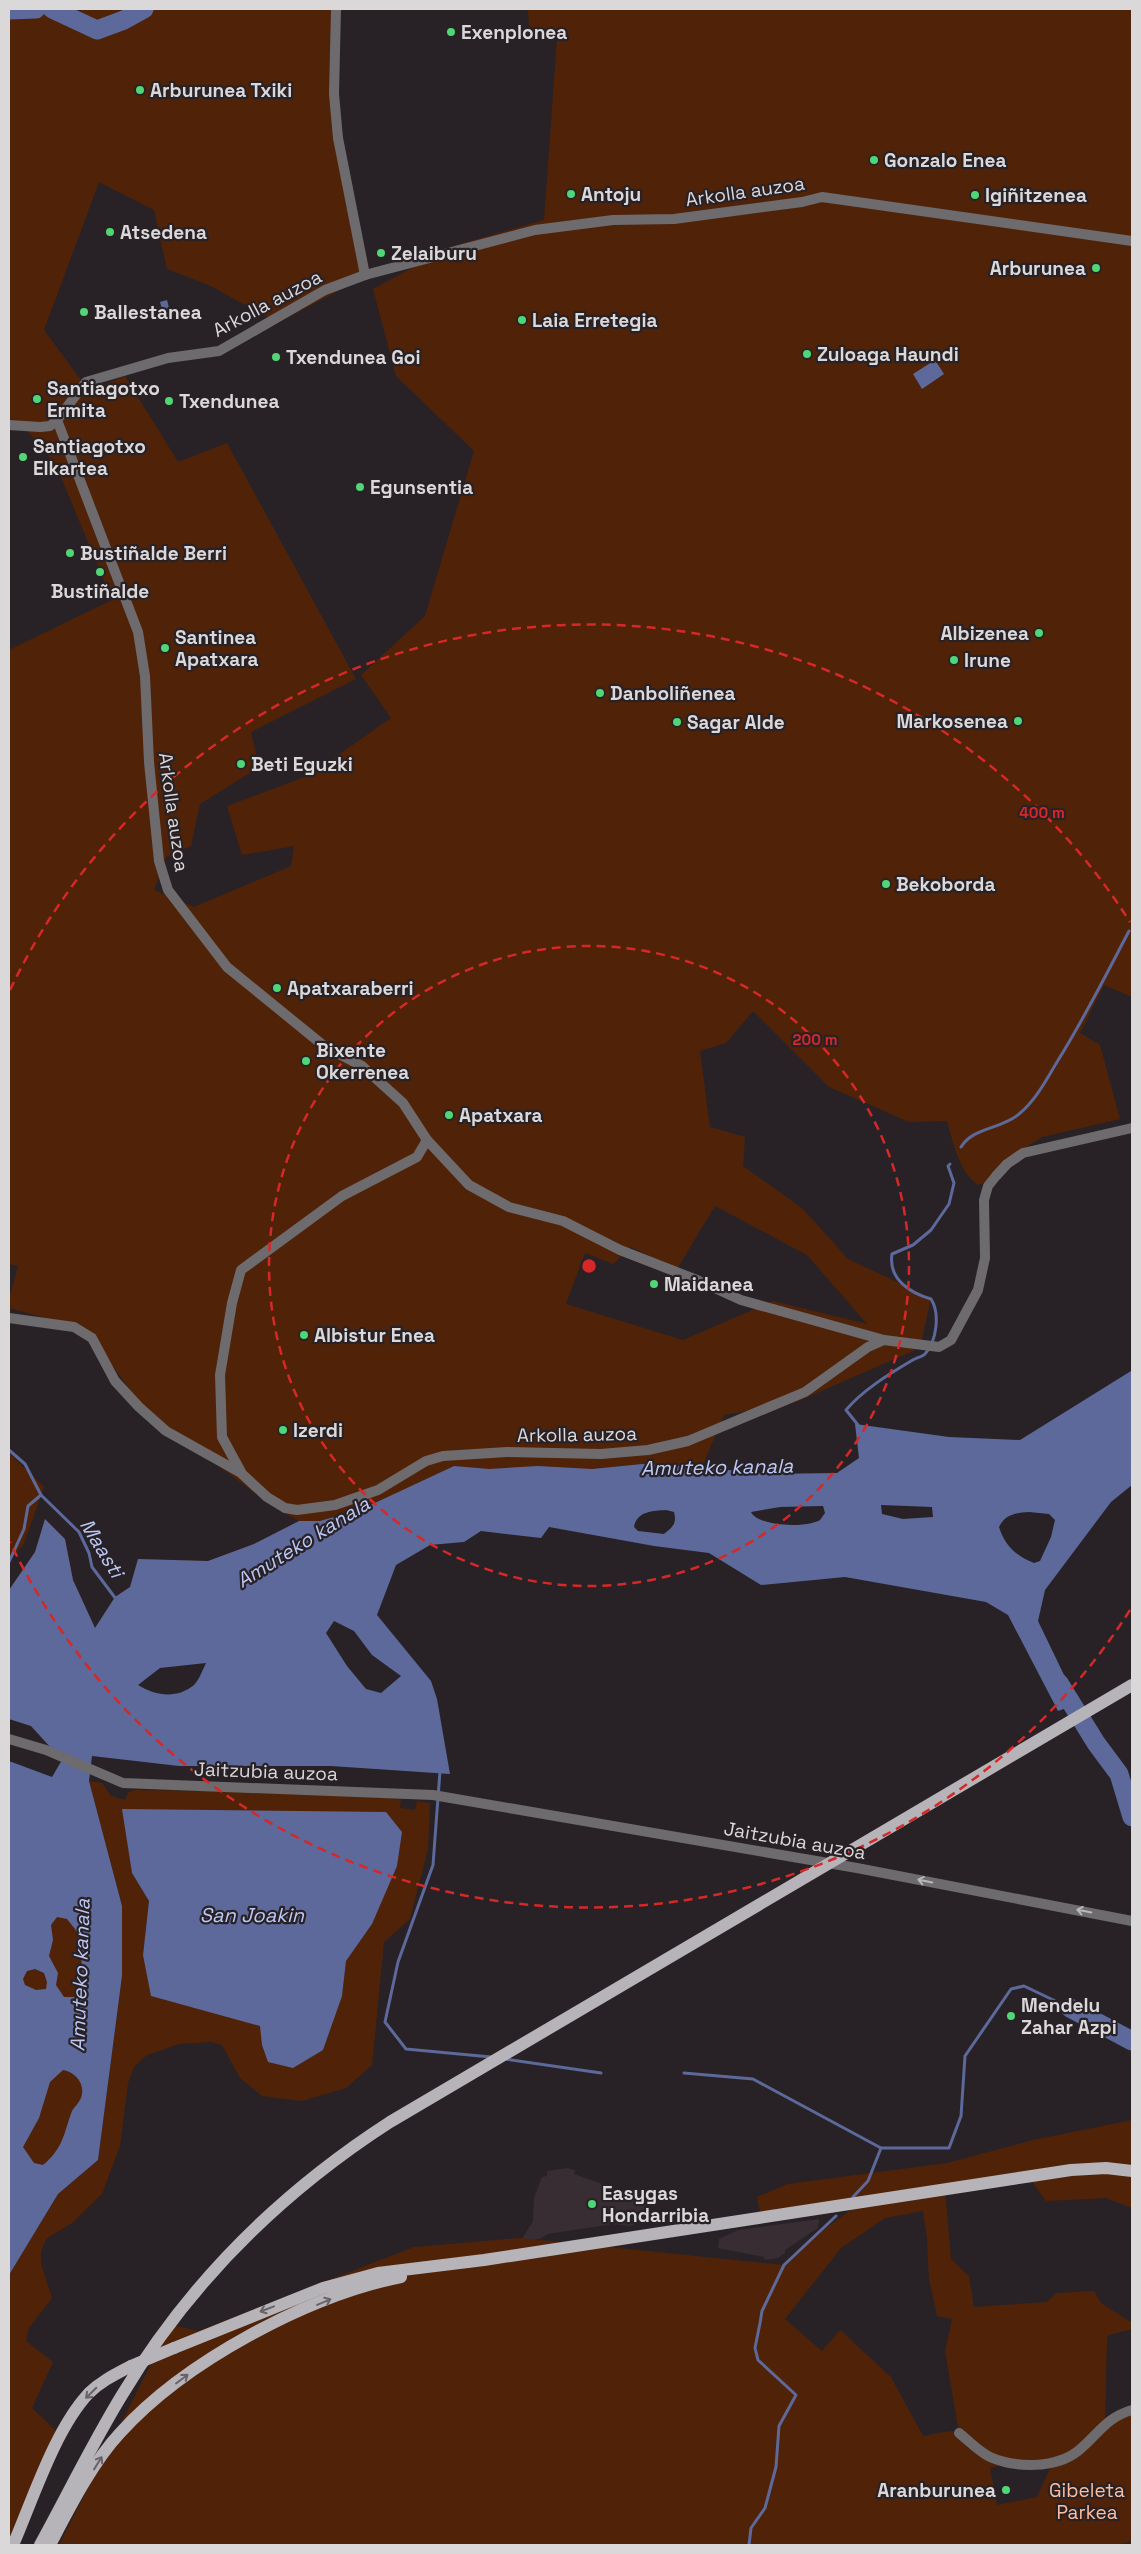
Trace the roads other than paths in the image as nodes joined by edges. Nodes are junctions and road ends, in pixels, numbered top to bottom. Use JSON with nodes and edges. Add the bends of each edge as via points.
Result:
{"nodes":[{"id":1,"x":336,"y":9,"type":"edge"},
{"id":2,"x":1132,"y":241,"type":"edge"},
{"id":3,"x":365,"y":275,"type":"junction"},
{"id":4,"x":57,"y":420,"type":"junction"},
{"id":5,"x":9,"y":425,"type":"edge"},
{"id":6,"x":1132,"y":1128,"type":"edge"},
{"id":7,"x":427,"y":1140,"type":"junction"},
{"id":8,"x":9,"y":1318,"type":"edge"},
{"id":9,"x":884,"y":1340,"type":"junction"},
{"id":10,"x":241,"y":1473,"type":"junction"},
{"id":11,"x":1132,"y":1685,"type":"edge"},
{"id":12,"x":9,"y":1739,"type":"edge"},
{"id":13,"x":830,"y":1863,"type":"junction"},
{"id":14,"x":1132,"y":1921,"type":"edge"},
{"id":15,"x":1132,"y":2171,"type":"edge"},
{"id":16,"x":484,"y":2260,"type":"junction"},
{"id":17,"x":1132,"y":2410,"type":"edge"},
{"id":18,"x":960,"y":2433,"type":"dead end"},
{"id":19,"x":82,"y":2469,"type":"junction"},
{"id":20,"x":63,"y":2520,"type":"junction"},
{"id":21,"x":13,"y":2545,"type":"edge"},
{"id":22,"x":40,"y":2545,"type":"edge"},
{"id":23,"x":50,"y":2545,"type":"edge"}],
"edges":[{"from":1,"to":3,"type":"street","via":[[334,94],[338,138]]},
{"from":2,"to":3,"type":"street","name":"Arkolla auzoa","via":[[822,197],[674,219],[613,220],[535,230]]},
{"from":3,"to":4,"type":"street","name":"Arkolla auzoa","via":[[325,290],[219,351],[168,358],[86,382]]},
{"from":4,"to":5,"type":"street","via":[[50,426]]},
{"from":4,"to":7,"type":"street","name":"Arkolla auzoa","via":[[138,632],[145,676],[149,762],[159,861],[168,890],[227,967],[324,1046],[362,1066],[403,1104]]},
{"from":6,"to":9,"type":"street","name":"Arkolla auzoa","via":[[1023,1152],[1007,1164],[988,1186],[984,1200],[985,1258],[978,1290],[952,1340],[939,1347]]},
{"from":7,"to":9,"type":"street","name":"Arkolla auzoa","via":[[469,1185],[509,1207],[563,1221],[620,1250],[740,1300]]},
{"from":7,"to":10,"type":"street","via":[[417,1157],[342,1196],[241,1270],[220,1375],[222,1437]]},
{"from":8,"to":10,"type":"street","via":[[74,1327],[92,1338],[115,1381],[166,1432]]},
{"from":9,"to":10,"type":"street","name":"Arkolla auzoa","via":[[868,1347],[805,1392],[688,1441],[648,1450],[601,1454],[507,1452],[443,1456],[426,1462],[378,1490],[335,1505],[297,1510],[285,1508]]},
{"from":11,"to":13,"type":"main road"},
{"from":12,"to":13,"type":"street","name":"Jaitzubia auzoa","via":[[46,1750],[123,1783],[433,1795]]},
{"from":14,"to":13,"type":"street","name":"Jaitzubia auzoa","one_way":true},
{"from":13,"to":19,"type":"main road","via":[[390,2122],[314,2175],[274,2209],[219,2264],[169,2324],[130,2383]]},
{"from":15,"to":16,"type":"main road","via":[[1106,2168],[1071,2170]]},
{"from":20,"to":16,"type":"main road","one_way":true,"via":[[118,2434],[143,2408],[203,2364],[247,2337],[343,2294],[390,2279]]},
{"from":16,"to":21,"type":"main road","one_way":true,"bridge":true,"via":[[378,2273],[324,2288],[107,2378],[75,2411]]},
{"from":17,"to":18,"type":"street","via":[[1117,2414],[1105,2423],[1077,2452],[1054,2462],[1030,2466],[988,2456]]},
{"from":19,"to":20,"type":"main road"},
{"from":19,"to":22,"type":"main road"},
{"from":20,"to":23,"type":"main road"}]}
